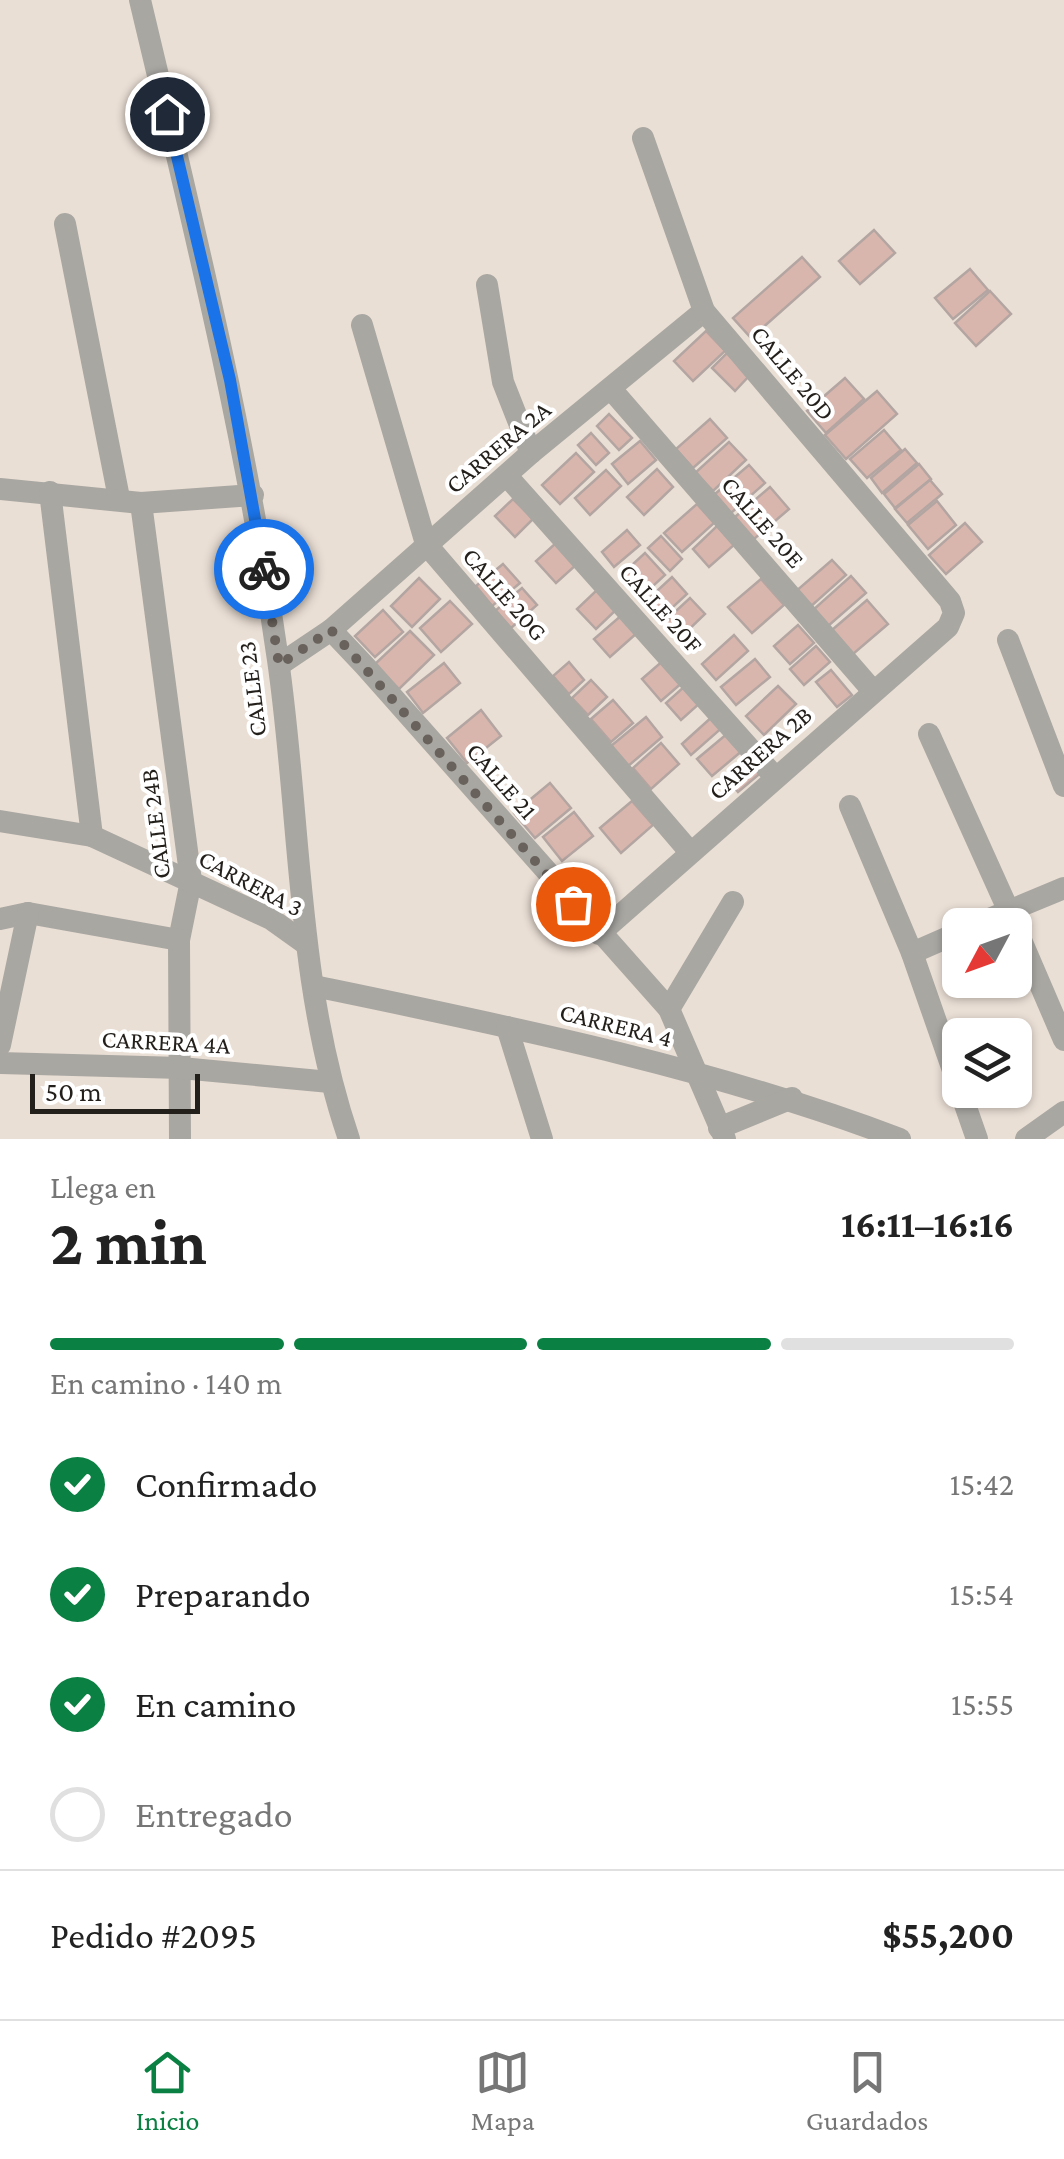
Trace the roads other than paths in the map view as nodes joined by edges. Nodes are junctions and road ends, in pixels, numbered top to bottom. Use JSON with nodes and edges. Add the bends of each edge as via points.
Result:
{"nodes":[{"id":1,"x":140,"y":0,"type":"edge"},
{"id":2,"x":643,"y":138,"type":"dead end"},
{"id":3,"x":65,"y":224,"type":"dead end"},
{"id":4,"x":487,"y":285,"type":"dead end"},
{"id":5,"x":704,"y":310,"type":"junction"},
{"id":6,"x":362,"y":325,"type":"dead end"},
{"id":7,"x":611,"y":389,"type":"junction"},
{"id":8,"x":530,"y":453,"type":"junction"},
{"id":9,"x":507,"y":476,"type":"junction"},
{"id":10,"x":0,"y":489,"type":"edge"},
{"id":11,"x":50,"y":492,"type":"junction"},
{"id":12,"x":253,"y":496,"type":"junction"},
{"id":13,"x":130,"y":500,"type":"junction"},
{"id":14,"x":426,"y":544,"type":"junction"},
{"id":15,"x":954,"y":612,"type":"joint"},
{"id":16,"x":331,"y":630,"type":"junction"},
{"id":17,"x":1008,"y":640,"type":"dead end"},
{"id":18,"x":279,"y":665,"type":"junction"},
{"id":19,"x":873,"y":691,"type":"junction"},
{"id":20,"x":930,"y":734,"type":"dead end"},
{"id":21,"x":774,"y":776,"type":"junction"},
{"id":22,"x":1064,"y":786,"type":"edge"},
{"id":23,"x":850,"y":806,"type":"dead end"},
{"id":24,"x":0,"y":821,"type":"edge"},
{"id":25,"x":92,"y":836,"type":"junction"},
{"id":26,"x":690,"y":852,"type":"junction"},
{"id":27,"x":191,"y":882,"type":"junction"},
{"id":28,"x":1064,"y":888,"type":"edge"},
{"id":29,"x":733,"y":902,"type":"dead end"},
{"id":30,"x":1008,"y":908,"type":"edge"},
{"id":31,"x":1032,"y":908,"type":"edge"},
{"id":32,"x":28,"y":914,"type":"junction"},
{"id":33,"x":0,"y":919,"type":"edge"},
{"id":34,"x":599,"y":934,"type":"junction"},
{"id":35,"x":180,"y":940,"type":"junction"},
{"id":36,"x":942,"y":940,"type":"edge"},
{"id":37,"x":306,"y":944,"type":"junction"},
{"id":38,"x":912,"y":953,"type":"junction"},
{"id":39,"x":1032,"y":965,"type":"edge"},
{"id":40,"x":314,"y":986,"type":"junction"},
{"id":41,"x":669,"y":1009,"type":"junction"},
{"id":42,"x":508,"y":1026,"type":"junction"},
{"id":43,"x":1064,"y":1040,"type":"edge"},
{"id":44,"x":0,"y":1045,"type":"edge"},
{"id":45,"x":0,"y":1064,"type":"edge"},
{"id":46,"x":181,"y":1068,"type":"junction"},
{"id":47,"x":694,"y":1072,"type":"junction"},
{"id":48,"x":330,"y":1082,"type":"junction"},
{"id":49,"x":792,"y":1098,"type":"junction"},
{"id":50,"x":1064,"y":1112,"type":"edge"},
{"id":51,"x":722,"y":1133,"type":"edge"},
{"id":52,"x":180,"y":1139,"type":"edge"},
{"id":53,"x":349,"y":1139,"type":"edge"},
{"id":54,"x":542,"y":1139,"type":"edge"},
{"id":55,"x":900,"y":1139,"type":"edge"},
{"id":56,"x":977,"y":1139,"type":"edge"},
{"id":57,"x":1026,"y":1139,"type":"edge"}],
"edges":[{"from":1,"to":12,"type":"street","name":"CALLE 23"},
{"from":2,"to":5,"type":"street","name":"CALLE 20D"},
{"from":3,"to":13,"type":"street","name":"CALLE 24B"},
{"from":4,"to":8,"type":"street","via":[[504,382]]},
{"from":5,"to":7,"type":"street","name":"CARRERA 2A"},
{"from":5,"to":15,"type":"street","name":"CALLE 20D"},
{"from":6,"to":14,"type":"street","name":"CALLE 20G"},
{"from":7,"to":8,"type":"street","name":"CARRERA 2A"},
{"from":7,"to":19,"type":"street","name":"CALLE 20E"},
{"from":8,"to":9,"type":"street","name":"CARRERA 2A"},
{"from":9,"to":14,"type":"street","name":"CARRERA 2A"},
{"from":9,"to":21,"type":"street","name":"CALLE 20F"},
{"from":10,"to":11,"type":"street"},
{"from":11,"to":13,"type":"street"},
{"from":11,"to":25,"type":"street"},
{"from":12,"to":13,"type":"street"},
{"from":12,"to":18,"type":"street","name":"CALLE 23"},
{"from":13,"to":27,"type":"street","name":"CALLE 24B"},
{"from":14,"to":16,"type":"street","name":"CARRERA 2A"},
{"from":14,"to":26,"type":"street","name":"CALLE 20G"},
{"from":15,"to":19,"type":"street","name":"CARRERA 2B","via":[[948,627]]},
{"from":16,"to":18,"type":"street"},
{"from":16,"to":34,"type":"street","name":"CALLE 21"},
{"from":17,"to":22,"type":"street"},
{"from":18,"to":37,"type":"street","name":"CALLE 23"},
{"from":19,"to":21,"type":"street","name":"CARRERA 2B"},
{"from":20,"to":30,"type":"street"},
{"from":21,"to":26,"type":"street","name":"CARRERA 2B"},
{"from":23,"to":38,"type":"street"},
{"from":24,"to":25,"type":"street","name":"CARRERA 3"},
{"from":25,"to":27,"type":"street","name":"CARRERA 3"},
{"from":26,"to":34,"type":"street","name":"CARRERA 2B"},
{"from":27,"to":35,"type":"street","name":"CALLE 24B"},
{"from":27,"to":37,"type":"street","name":"CARRERA 3","via":[[271,919]]},
{"from":28,"to":31,"type":"street"},
{"from":29,"to":41,"type":"street"},
{"from":32,"to":33,"type":"street"},
{"from":32,"to":35,"type":"street"},
{"from":32,"to":44,"type":"street"},
{"from":34,"to":41,"type":"street","name":"CALLE 21"},
{"from":35,"to":46,"type":"street","name":"CALLE 24B"},
{"from":36,"to":38,"type":"street"},
{"from":37,"to":40,"type":"street","name":"CALLE 23"},
{"from":38,"to":56,"type":"street"},
{"from":39,"to":43,"type":"street"},
{"from":40,"to":42,"type":"street","name":"CARRERA 4"},
{"from":40,"to":48,"type":"street","name":"CALLE 23"},
{"from":41,"to":47,"type":"street","name":"CALLE 21"},
{"from":42,"to":47,"type":"street","name":"CARRERA 4"},
{"from":42,"to":54,"type":"street"},
{"from":45,"to":46,"type":"street","name":"CARRERA 4A"},
{"from":46,"to":48,"type":"street","name":"CARRERA 4A"},
{"from":46,"to":52,"type":"street","name":"CALLE 24B"},
{"from":47,"to":49,"type":"street","name":"CARRERA 4"},
{"from":47,"to":51,"type":"street","name":"CALLE 21"},
{"from":48,"to":53,"type":"street","name":"CALLE 23"},
{"from":49,"to":51,"type":"street"},
{"from":49,"to":55,"type":"street","name":"CARRERA 4"},
{"from":50,"to":57,"type":"street"}]}
